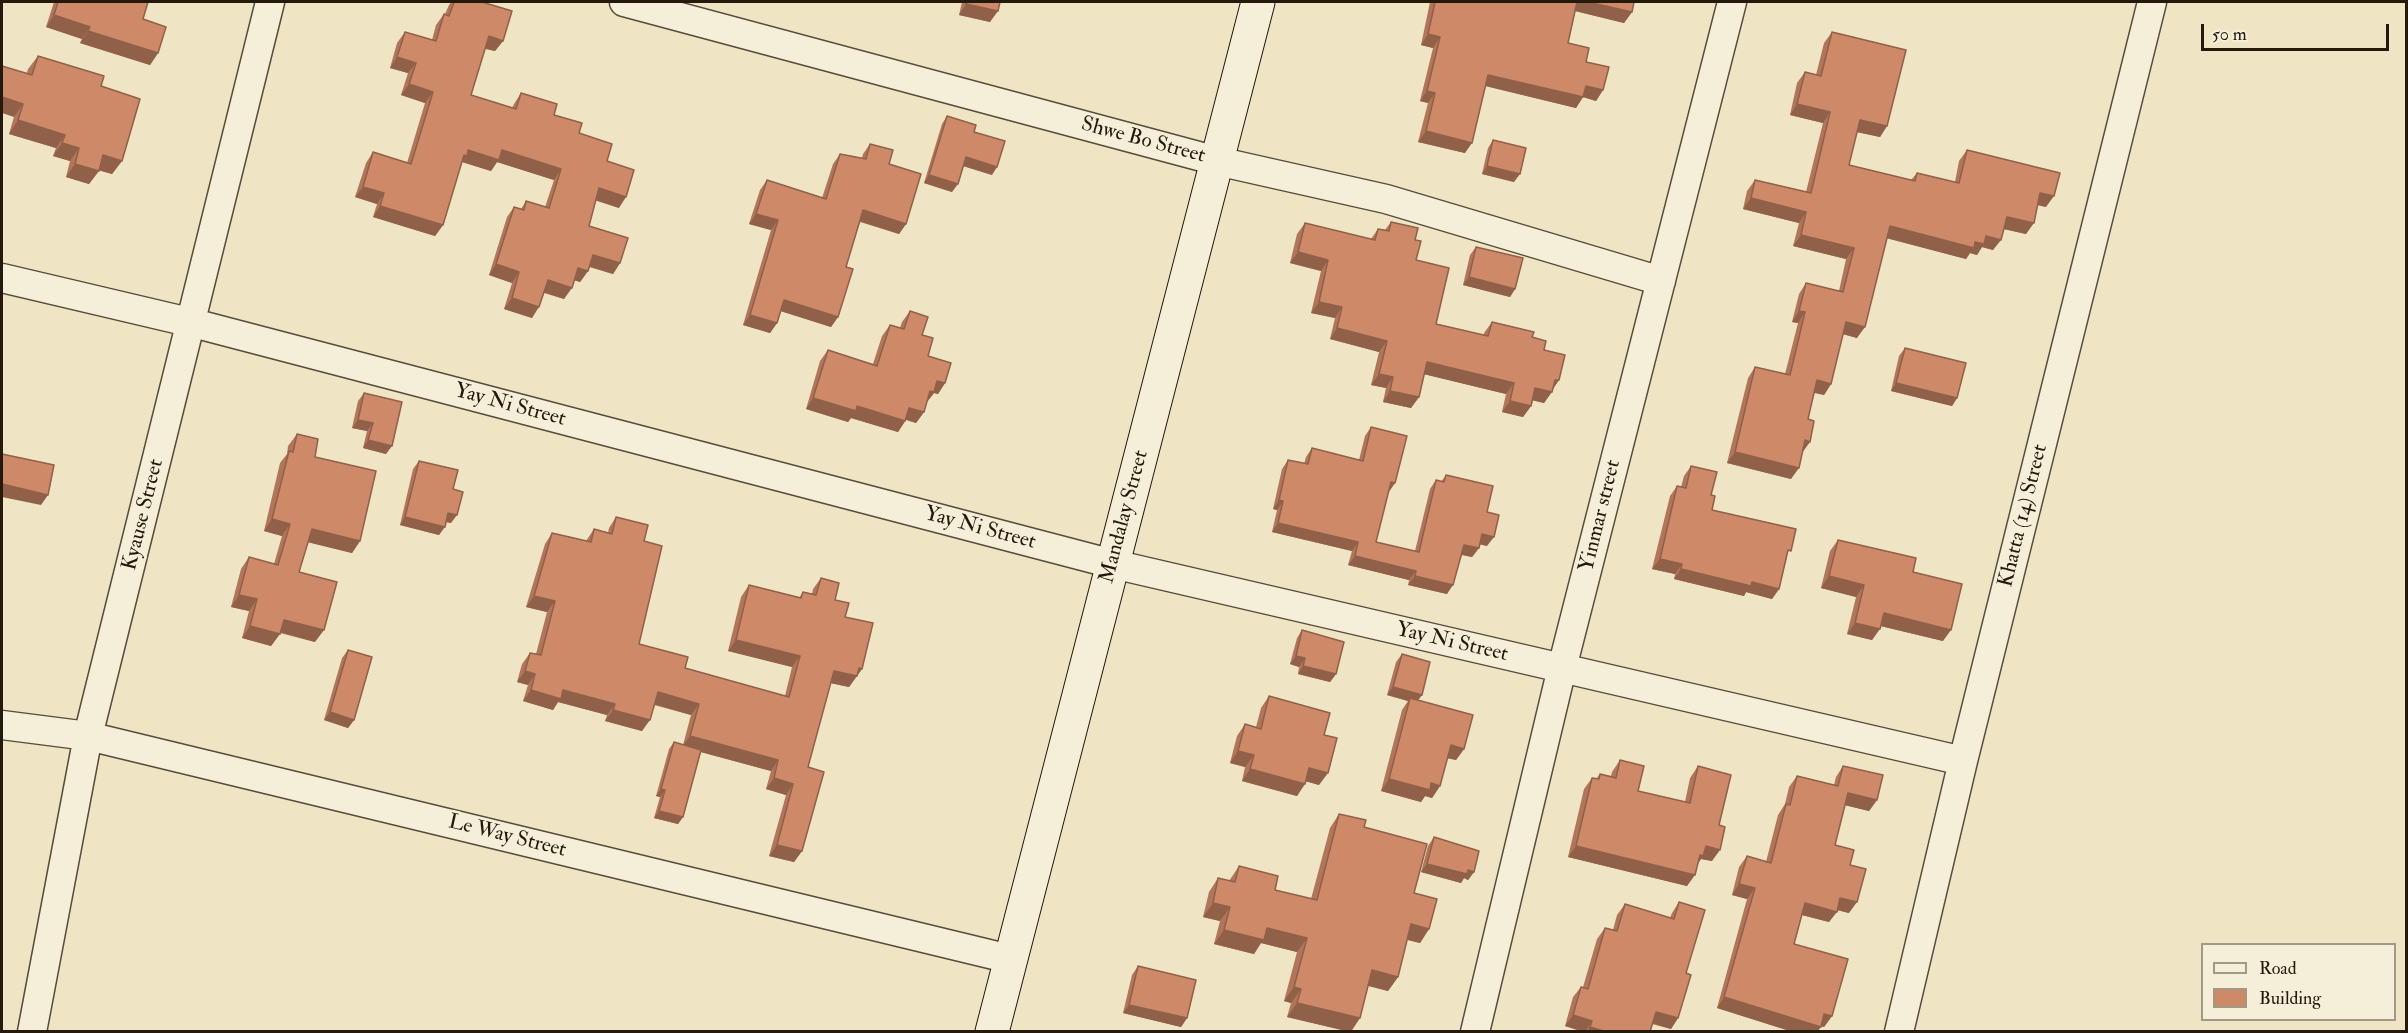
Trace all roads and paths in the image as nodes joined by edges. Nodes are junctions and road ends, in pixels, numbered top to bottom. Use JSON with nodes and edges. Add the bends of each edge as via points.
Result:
{"nodes":[{"id":1,"x":270,"y":2,"type":"edge"},
{"id":2,"x":624,"y":2,"type":"edge"},
{"id":3,"x":1258,"y":2,"type":"edge"},
{"id":4,"x":1732,"y":2,"type":"edge"},
{"id":5,"x":2152,"y":2,"type":"edge"},
{"id":6,"x":1217,"y":161,"type":"junction"},
{"id":7,"x":2,"y":278,"type":"edge"},
{"id":8,"x":1661,"y":281,"type":"junction"},
{"id":9,"x":193,"y":323,"type":"junction"},
{"id":10,"x":1113,"y":564,"type":"junction"},
{"id":11,"x":1562,"y":668,"type":"junction"},
{"id":12,"x":2,"y":725,"type":"edge"},
{"id":13,"x":88,"y":736,"type":"junction"},
{"id":14,"x":1963,"y":761,"type":"junction"},
{"id":15,"x":1010,"y":959,"type":"junction"},
{"id":16,"x":32,"y":1032,"type":"edge"},
{"id":17,"x":992,"y":1032,"type":"edge"},
{"id":18,"x":1475,"y":1032,"type":"edge"},
{"id":19,"x":1899,"y":1032,"type":"edge"}],
"edges":[{"from":1,"to":9,"type":"street","name":"Kyause Street"},
{"from":2,"to":6,"type":"street","name":"Shwe Bo Street"},
{"from":3,"to":6,"type":"main road","name":"Mandalay Street"},
{"from":4,"to":8,"type":"street","name":"Yinmar street"},
{"from":5,"to":14,"type":"street","name":"Khatta (14) Street"},
{"from":6,"to":8,"type":"street","name":"Shwe Bo Street","via":[[1386,199]]},
{"from":6,"to":10,"type":"main road","name":"Mandalay Street"},
{"from":7,"to":9,"type":"street","name":"Yay Ni Street"},
{"from":8,"to":11,"type":"street","name":"Yinmar street"},
{"from":9,"to":10,"type":"street","name":"Yay Ni Street"},
{"from":9,"to":13,"type":"street","name":"Kyause Street"},
{"from":10,"to":11,"type":"street","name":"Yay Ni Street"},
{"from":10,"to":15,"type":"main road","name":"Mandalay Street"},
{"from":11,"to":14,"type":"street","name":"Yay Ni Street"},
{"from":11,"to":18,"type":"street","name":"Yinmar street"},
{"from":12,"to":13,"type":"street","name":"Le Way Street"},
{"from":13,"to":15,"type":"street","name":"Le Way Street"},
{"from":13,"to":16,"type":"street","name":"Kyause Street"},
{"from":14,"to":19,"type":"street","name":"Khatta (14) Street"},
{"from":15,"to":17,"type":"main road","name":"Mandalay Street"}]}
